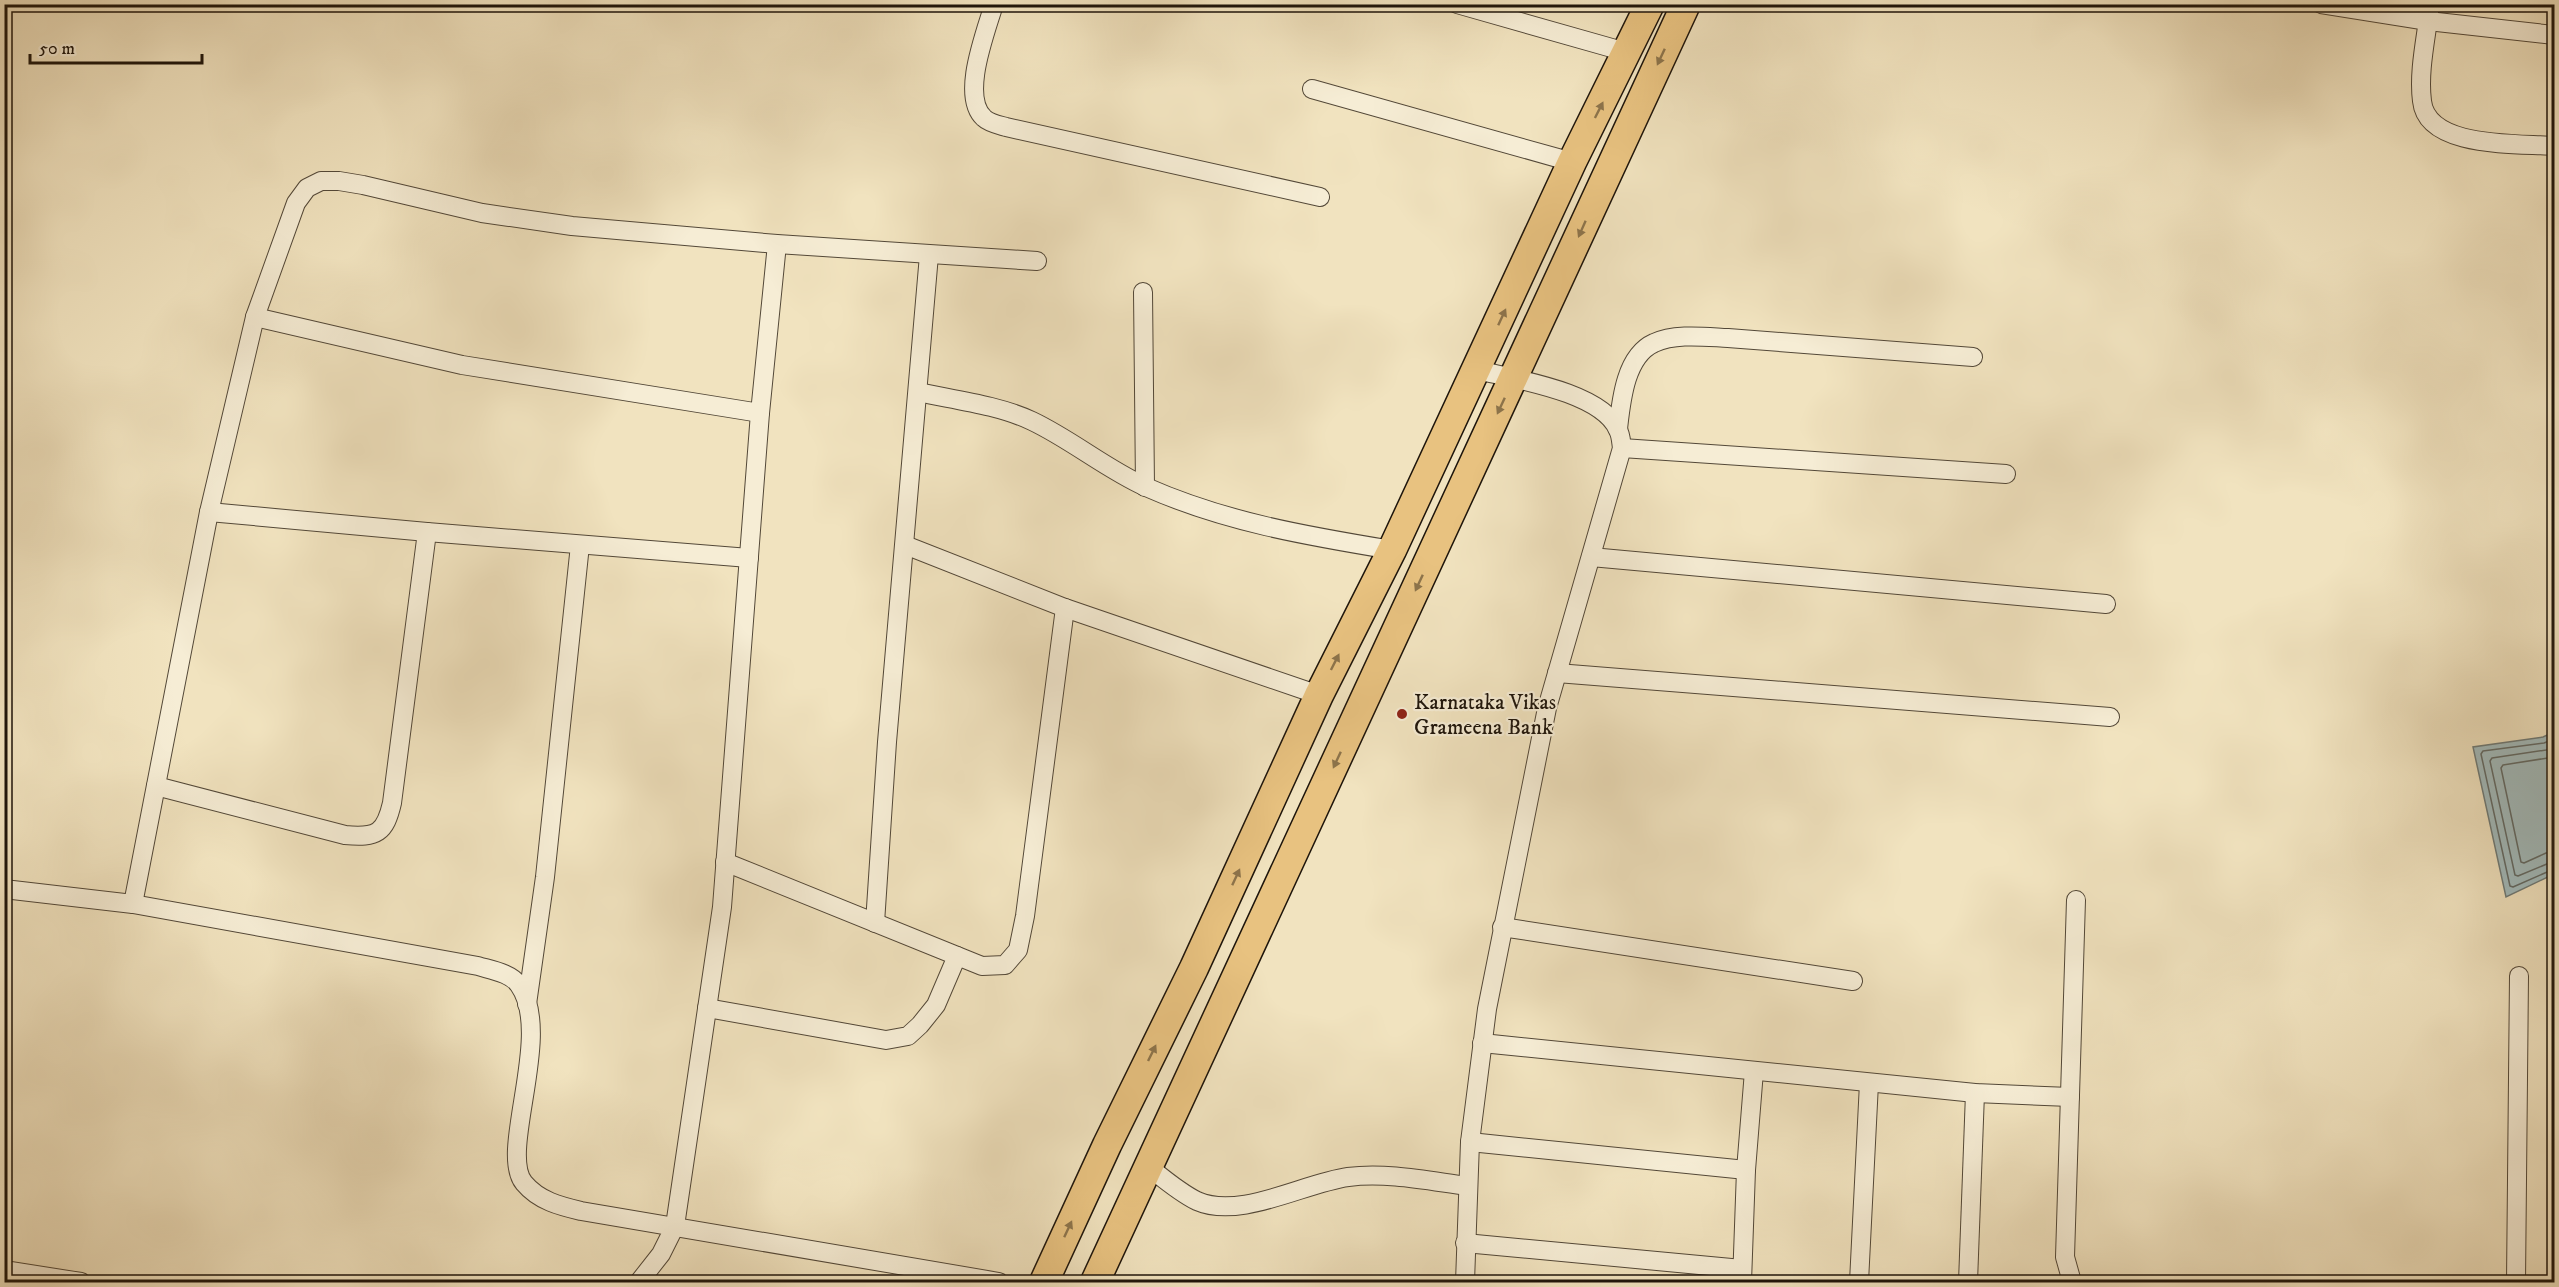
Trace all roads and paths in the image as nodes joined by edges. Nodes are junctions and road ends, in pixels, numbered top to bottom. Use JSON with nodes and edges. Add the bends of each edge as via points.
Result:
{"nodes":[{"id":1,"x":994,"y":4,"type":"edge"},
{"id":2,"x":1457,"y":4,"type":"edge"},
{"id":3,"x":1650,"y":4,"type":"edge"},
{"id":4,"x":1686,"y":4,"type":"edge"},
{"id":5,"x":2321,"y":4,"type":"edge"},
{"id":6,"x":2429,"y":13,"type":"edge"},
{"id":7,"x":2554,"y":35,"type":"edge"},
{"id":8,"x":1626,"y":52,"type":"junction"},
{"id":9,"x":1312,"y":89,"type":"dead end"},
{"id":10,"x":2554,"y":146,"type":"edge"},
{"id":11,"x":1572,"y":162,"type":"junction"},
{"id":12,"x":1320,"y":197,"type":"dead end"},
{"id":13,"x":777,"y":244,"type":"junction"},
{"id":14,"x":929,"y":255,"type":"junction"},
{"id":15,"x":1037,"y":261,"type":"dead end"},
{"id":16,"x":1143,"y":292,"type":"dead end"},
{"id":17,"x":255,"y":318,"type":"junction"},
{"id":18,"x":1973,"y":357,"type":"dead end"},
{"id":19,"x":1477,"y":370,"type":"junction"},
{"id":20,"x":1514,"y":379,"type":"junction"},
{"id":21,"x":918,"y":392,"type":"junction"},
{"id":22,"x":760,"y":413,"type":"junction"},
{"id":23,"x":1618,"y":429,"type":"junction"},
{"id":24,"x":1622,"y":448,"type":"junction"},
{"id":25,"x":2006,"y":474,"type":"dead end"},
{"id":26,"x":1145,"y":487,"type":"junction"},
{"id":27,"x":209,"y":512,"type":"junction"},
{"id":28,"x":427,"y":532,"type":"junction"},
{"id":29,"x":580,"y":545,"type":"junction"},
{"id":30,"x":904,"y":545,"type":"junction"},
{"id":31,"x":1392,"y":550,"type":"junction"},
{"id":32,"x":1591,"y":556,"type":"junction"},
{"id":33,"x":749,"y":558,"type":"junction"},
{"id":34,"x":2106,"y":604,"type":"dead end"},
{"id":35,"x":1065,"y":608,"type":"junction"},
{"id":36,"x":1557,"y":673,"type":"junction"},
{"id":37,"x":1319,"y":695,"type":"junction"},
{"id":38,"x":2110,"y":717,"type":"dead end"},
{"id":39,"x":156,"y":786,"type":"junction"},
{"id":40,"x":725,"y":862,"type":"junction"},
{"id":41,"x":4,"y":889,"type":"edge"},
{"id":42,"x":2076,"y":900,"type":"dead end"},
{"id":43,"x":133,"y":904,"type":"junction"},
{"id":44,"x":875,"y":923,"type":"junction"},
{"id":45,"x":1502,"y":927,"type":"junction"},
{"id":46,"x":957,"y":956,"type":"junction"},
{"id":47,"x":2519,"y":976,"type":"dead end"},
{"id":48,"x":1853,"y":981,"type":"dead end"},
{"id":49,"x":527,"y":1006,"type":"junction"},
{"id":50,"x":707,"y":1008,"type":"junction"},
{"id":51,"x":1482,"y":1043,"type":"junction"},
{"id":52,"x":1754,"y":1071,"type":"junction"},
{"id":53,"x":1869,"y":1083,"type":"junction"},
{"id":54,"x":1975,"y":1093,"type":"junction"},
{"id":55,"x":2070,"y":1097,"type":"junction"},
{"id":56,"x":1470,"y":1142,"type":"junction"},
{"id":57,"x":1149,"y":1167,"type":"junction"},
{"id":58,"x":1746,"y":1170,"type":"junction"},
{"id":59,"x":1467,"y":1186,"type":"junction"},
{"id":60,"x":675,"y":1226,"type":"junction"},
{"id":61,"x":1465,"y":1243,"type":"junction"},
{"id":62,"x":4,"y":1270,"type":"edge"},
{"id":63,"x":1742,"y":1276,"type":"edge"},
{"id":64,"x":81,"y":1282,"type":"edge"},
{"id":65,"x":639,"y":1282,"type":"edge"},
{"id":66,"x":999,"y":1282,"type":"edge"},
{"id":67,"x":1044,"y":1282,"type":"edge"},
{"id":68,"x":1095,"y":1282,"type":"edge"},
{"id":69,"x":1464,"y":1282,"type":"edge"},
{"id":70,"x":1859,"y":1282,"type":"edge"},
{"id":71,"x":1968,"y":1282,"type":"edge"},
{"id":72,"x":2072,"y":1282,"type":"edge"},
{"id":73,"x":2516,"y":1282,"type":"edge"}],
"edges":[{"from":1,"to":12,"type":"street","via":[[975,72],[976,106],[985,119],[1006,127]]},
{"from":2,"to":8,"type":"street"},
{"from":3,"to":8,"type":"main road"},
{"from":4,"to":20,"type":"main road","one_way":true},
{"from":5,"to":6,"type":"street"},
{"from":6,"to":7,"type":"street"},
{"from":6,"to":10,"type":"street","via":[[2422,78],[2425,116],[2438,129],[2455,137]]},
{"from":11,"to":8,"type":"main road","one_way":true},
{"from":9,"to":11,"type":"street"},
{"from":19,"to":11,"type":"main road","one_way":true},
{"from":13,"to":14,"type":"street"},
{"from":13,"to":17,"type":"street","via":[[561,224],[482,213],[363,185],[321,181],[307,188],[296,203]]},
{"from":13,"to":22,"type":"street"},
{"from":14,"to":15,"type":"street"},
{"from":14,"to":21,"type":"street"},
{"from":16,"to":26,"type":"street"},
{"from":17,"to":22,"type":"street","via":[[462,365]]},
{"from":17,"to":27,"type":"street"},
{"from":18,"to":23,"type":"street","via":[[1728,338],[1670,339],[1653,343],[1640,355],[1624,382]]},
{"from":19,"to":20,"type":"street"},
{"from":19,"to":31,"type":"main road"},
{"from":20,"to":23,"type":"street","via":[[1579,396],[1605,412]]},
{"from":20,"to":57,"type":"main road","one_way":true},
{"from":21,"to":26,"type":"street","via":[[1032,421]]},
{"from":21,"to":30,"type":"street"},
{"from":22,"to":33,"type":"street"},
{"from":23,"to":24,"type":"street"},
{"from":24,"to":25,"type":"street"},
{"from":24,"to":32,"type":"street"},
{"from":26,"to":31,"type":"street","via":[[1207,511],[1268,528]]},
{"from":27,"to":28,"type":"street"},
{"from":27,"to":39,"type":"street"},
{"from":28,"to":29,"type":"street"},
{"from":28,"to":39,"type":"street","via":[[392,803],[380,831],[365,837],[345,835]]},
{"from":29,"to":33,"type":"street"},
{"from":29,"to":49,"type":"street","via":[[545,877]]},
{"from":30,"to":35,"type":"street"},
{"from":30,"to":44,"type":"street"},
{"from":37,"to":31,"type":"main road","one_way":true},
{"from":32,"to":34,"type":"street"},
{"from":32,"to":36,"type":"street"},
{"from":33,"to":40,"type":"street"},
{"from":35,"to":37,"type":"street"},
{"from":35,"to":46,"type":"street","via":[[1018,950],[1005,964],[982,966]]},
{"from":36,"to":38,"type":"street"},
{"from":36,"to":45,"type":"street"},
{"from":67,"to":37,"type":"main road","one_way":true},
{"from":39,"to":43,"type":"street"},
{"from":40,"to":44,"type":"street"},
{"from":40,"to":50,"type":"street"},
{"from":41,"to":43,"type":"street"},
{"from":42,"to":55,"type":"street"},
{"from":43,"to":49,"type":"street","via":[[478,966],[505,974],[519,984]]},
{"from":44,"to":46,"type":"street"},
{"from":45,"to":48,"type":"street"},
{"from":45,"to":51,"type":"street"},
{"from":46,"to":50,"type":"street","via":[[936,1005],[908,1036],[886,1040]]},
{"from":47,"to":73,"type":"street"},
{"from":49,"to":60,"type":"street","via":[[531,1047],[516,1163],[522,1182],[554,1204]]},
{"from":50,"to":60,"type":"street"},
{"from":51,"to":52,"type":"street"},
{"from":51,"to":56,"type":"street"},
{"from":52,"to":53,"type":"street"},
{"from":52,"to":58,"type":"street"},
{"from":53,"to":54,"type":"street"},
{"from":53,"to":70,"type":"street"},
{"from":54,"to":55,"type":"street"},
{"from":54,"to":71,"type":"street"},
{"from":55,"to":72,"type":"street","via":[[2065,1257]]},
{"from":56,"to":58,"type":"street"},
{"from":56,"to":59,"type":"street"},
{"from":57,"to":59,"type":"street","via":[[1198,1201],[1215,1206],[1237,1206],[1349,1177],[1408,1178]]},
{"from":57,"to":68,"type":"main road"},
{"from":58,"to":63,"type":"street"},
{"from":59,"to":61,"type":"street"},
{"from":60,"to":65,"type":"street","via":[[661,1254]]},
{"from":60,"to":66,"type":"street"},
{"from":61,"to":63,"type":"street"},
{"from":61,"to":69,"type":"street"},
{"from":62,"to":64,"type":"street"}]}
